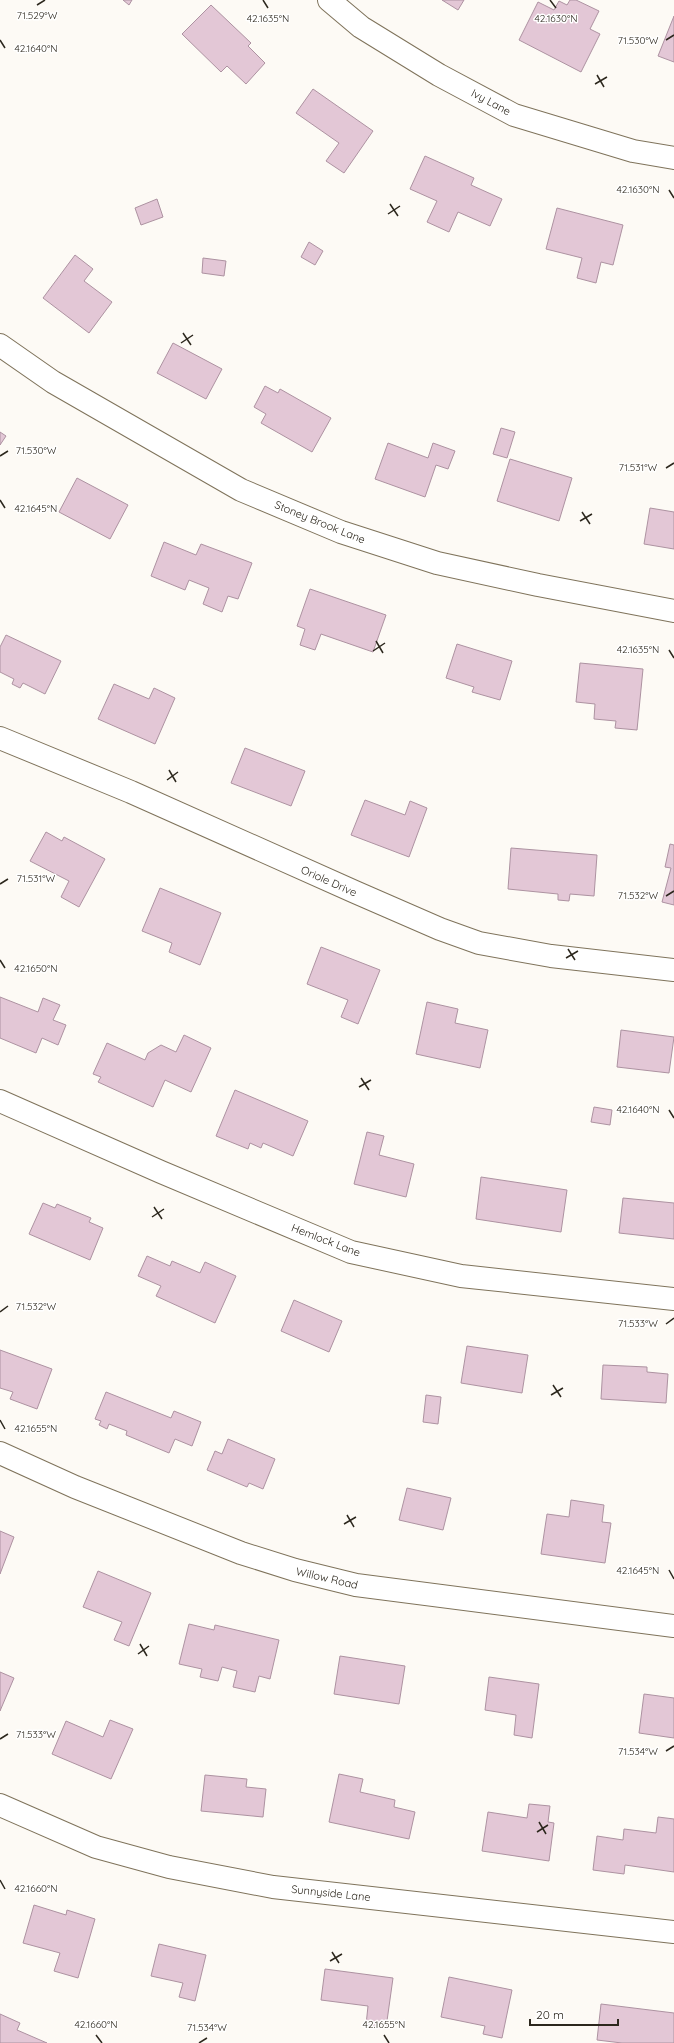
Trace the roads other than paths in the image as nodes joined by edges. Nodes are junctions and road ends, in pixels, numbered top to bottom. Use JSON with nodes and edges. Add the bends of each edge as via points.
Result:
{"nodes":[{"id":1,"x":329,"y":0,"type":"edge"},
{"id":2,"x":674,"y":158,"type":"edge"},
{"id":3,"x":0,"y":345,"type":"edge"},
{"id":4,"x":674,"y":611,"type":"edge"},
{"id":5,"x":0,"y":738,"type":"edge"},
{"id":6,"x":674,"y":970,"type":"edge"},
{"id":7,"x":0,"y":1101,"type":"edge"},
{"id":8,"x":674,"y":1299,"type":"edge"},
{"id":9,"x":0,"y":1454,"type":"edge"},
{"id":10,"x":674,"y":1626,"type":"edge"},
{"id":11,"x":0,"y":1805,"type":"edge"},
{"id":12,"x":674,"y":1932,"type":"edge"}],
"edges":[{"from":1,"to":2,"type":"street","name":"Ivy Lane","via":[[362,27],[440,75],[514,115],[632,151]]},
{"from":3,"to":4,"type":"street","name":"Stoney Brook Lane","via":[[53,382],[241,490],[341,532],[437,563]]},
{"from":5,"to":6,"type":"street","name":"Oriole Drive","via":[[131,792],[440,929],[479,943],[550,956]]},
{"from":7,"to":8,"type":"street","name":"Hemlock Lane","via":[[350,1252],[461,1276]]},
{"from":9,"to":10,"type":"street","name":"Willow Road","via":[[241,1554],[295,1570],[356,1585]]},
{"from":11,"to":12,"type":"street","name":"Sunnyside Lane","via":[[96,1847],[170,1867],[273,1887]]}]}
